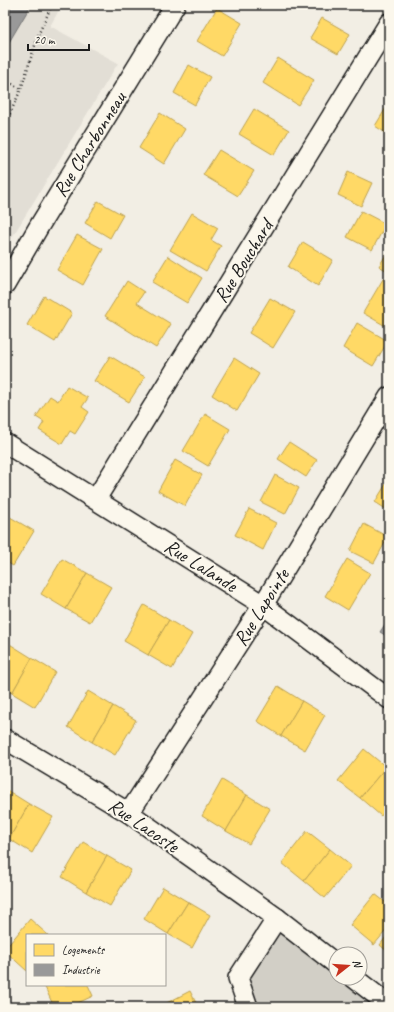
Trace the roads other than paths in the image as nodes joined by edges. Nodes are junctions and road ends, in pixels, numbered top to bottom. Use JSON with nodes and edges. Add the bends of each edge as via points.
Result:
{"nodes":[{"id":1,"x":175,"y":5,"type":"edge"},
{"id":2,"x":389,"y":23,"type":"edge"},
{"id":3,"x":5,"y":285,"type":"edge"},
{"id":4,"x":389,"y":397,"type":"edge"},
{"id":5,"x":5,"y":443,"type":"edge"},
{"id":6,"x":96,"y":499,"type":"junction"},
{"id":7,"x":263,"y":605,"type":"junction"},
{"id":8,"x":389,"y":699,"type":"edge"},
{"id":9,"x":5,"y":739,"type":"edge"},
{"id":10,"x":129,"y":813,"type":"junction"},
{"id":11,"x":277,"y":918,"type":"junction"},
{"id":12,"x":328,"y":958,"type":"edge"},
{"id":13,"x":364,"y":986,"type":"edge"},
{"id":14,"x":389,"y":1005,"type":"edge"},
{"id":15,"x":248,"y":1007,"type":"edge"}],
"edges":[{"from":1,"to":3,"type":"street","name":"Rue Charbonneau"},
{"from":2,"to":6,"type":"street","name":"Rue Bouchard"},
{"from":4,"to":7,"type":"street","name":"Rue Lapointe"},
{"from":5,"to":6,"type":"street","name":"Rue Lalande"},
{"from":6,"to":7,"type":"street","name":"Rue Lalande"},
{"from":7,"to":8,"type":"street","name":"Rue Lalande"},
{"from":7,"to":10,"type":"street","name":"Rue Lapointe"},
{"from":9,"to":10,"type":"street","name":"Rue Lacoste"},
{"from":10,"to":11,"type":"street","name":"Rue Lacoste"},
{"from":11,"to":12,"type":"street","name":"Rue Lacoste"},
{"from":11,"to":15,"type":"street","via":[[238,978]]},
{"from":13,"to":14,"type":"street"}]}
